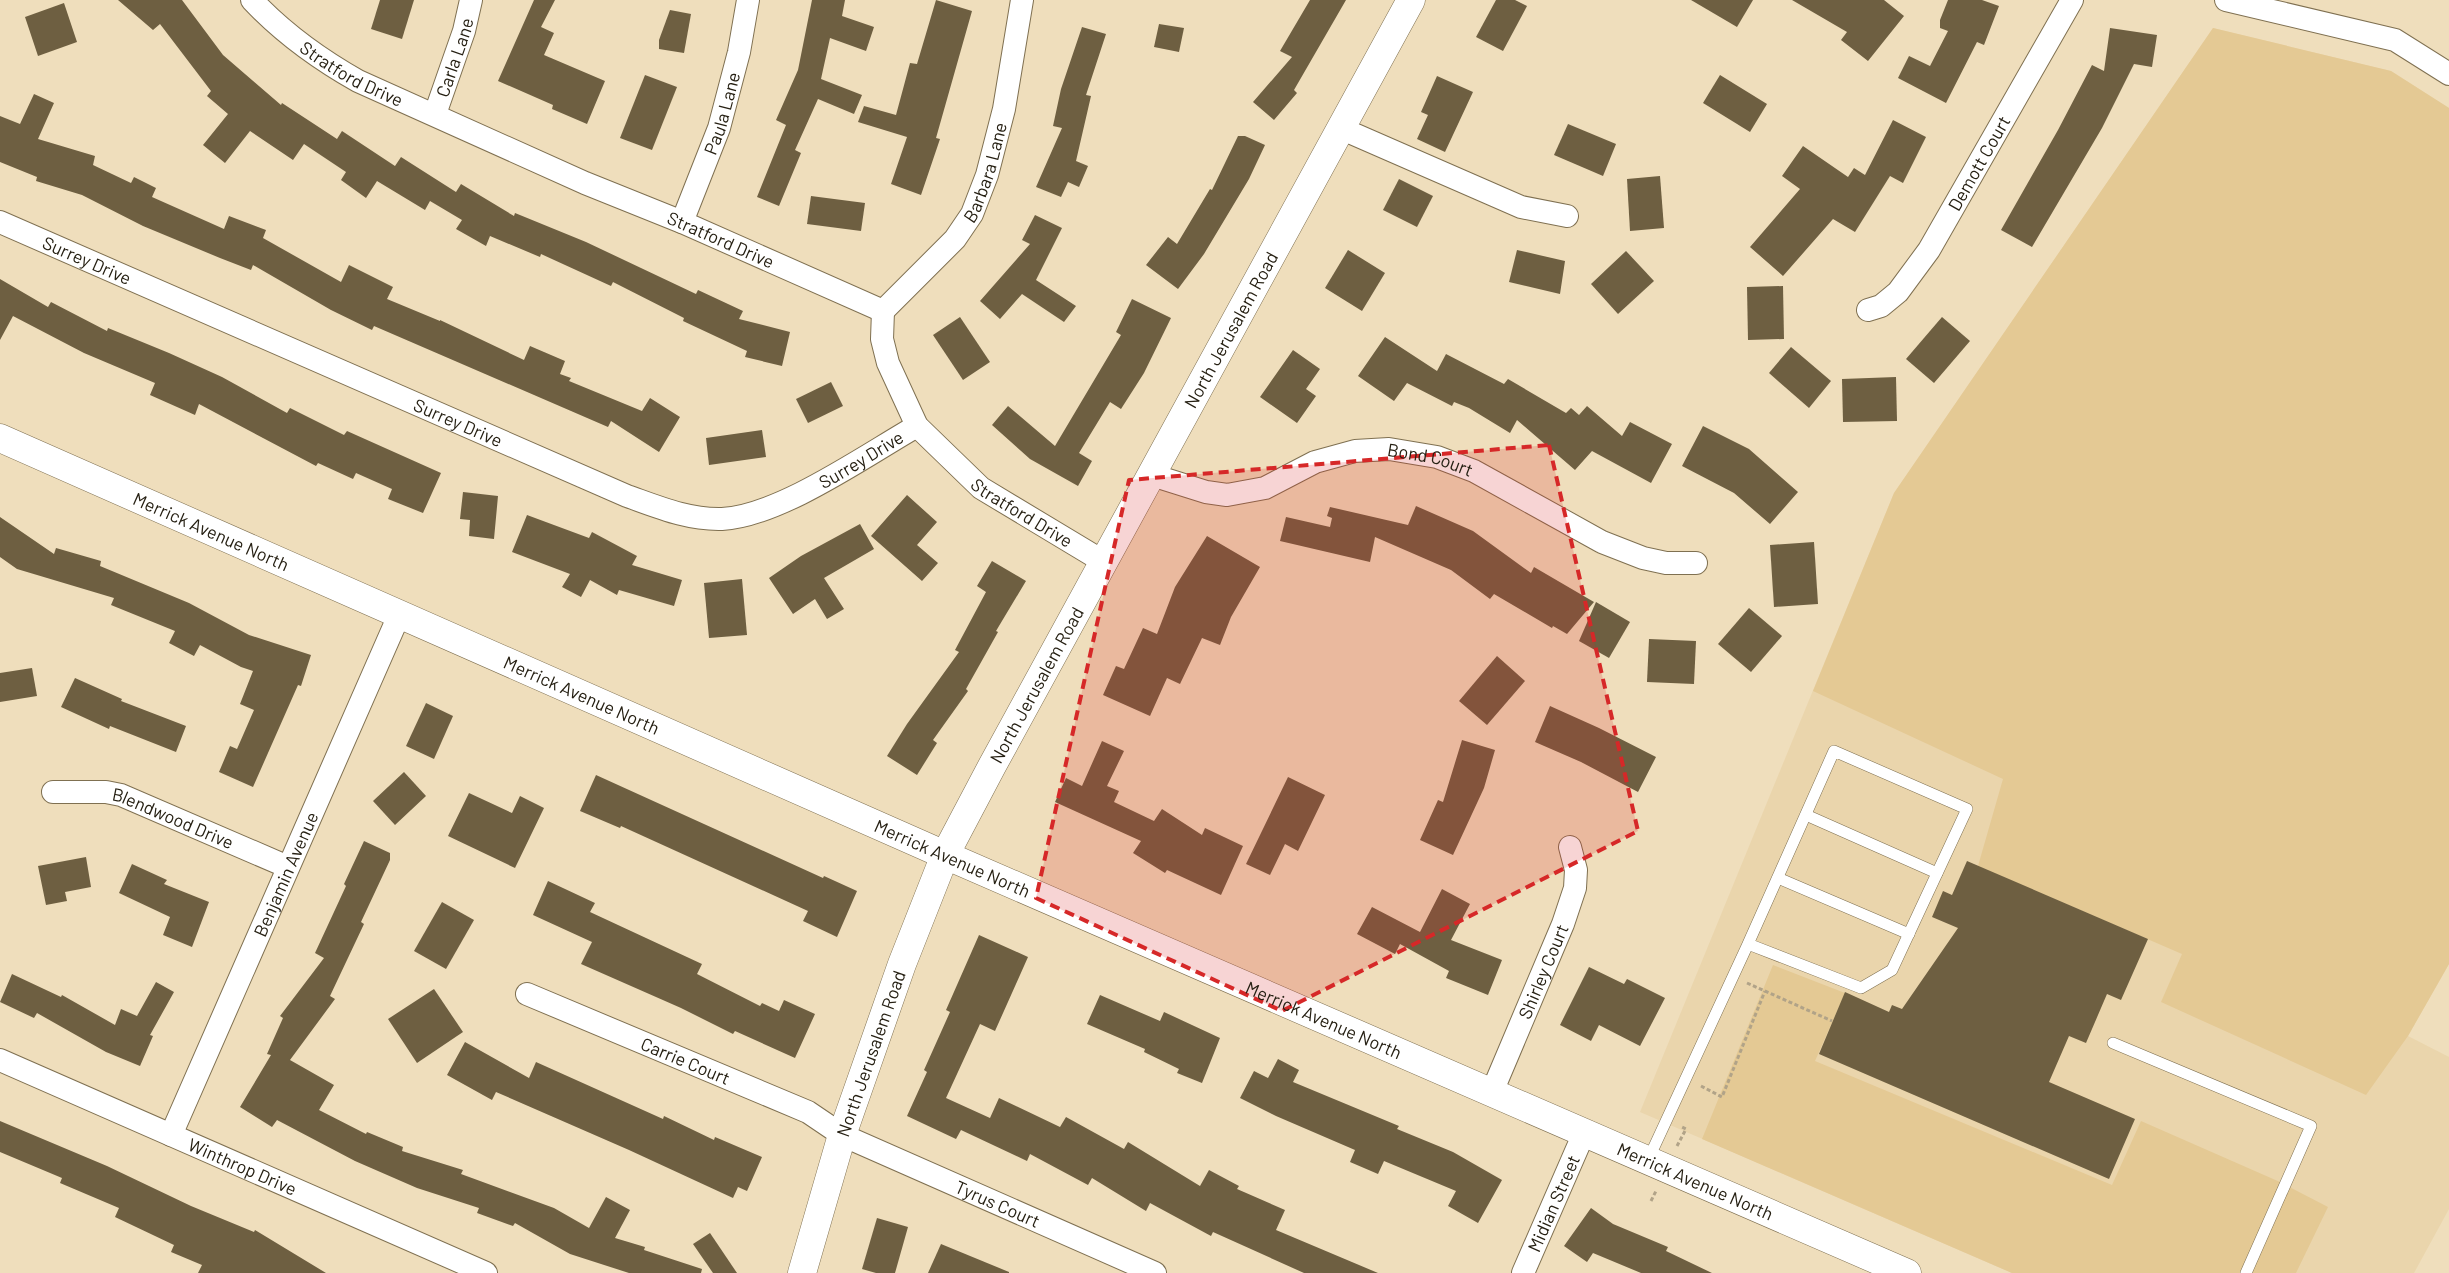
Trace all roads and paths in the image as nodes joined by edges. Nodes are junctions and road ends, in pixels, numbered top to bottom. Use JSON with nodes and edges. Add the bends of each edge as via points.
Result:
{"nodes":[{"id":1,"x":252,"y":0,"type":"edge"},
{"id":2,"x":471,"y":0,"type":"edge"},
{"id":3,"x":748,"y":0,"type":"edge"},
{"id":4,"x":1022,"y":0,"type":"edge"},
{"id":5,"x":1411,"y":0,"type":"edge"},
{"id":6,"x":2072,"y":0,"type":"edge"},
{"id":7,"x":2226,"y":0,"type":"edge"},
{"id":8,"x":2449,"y":74,"type":"edge"},
{"id":9,"x":435,"y":114,"type":"junction"},
{"id":10,"x":1340,"y":128,"type":"junction"},
{"id":11,"x":1567,"y":216,"type":"dead end"},
{"id":12,"x":0,"y":222,"type":"edge"},
{"id":13,"x":682,"y":222,"type":"junction"},
{"id":14,"x":1868,"y":310,"type":"dead end"},
{"id":15,"x":883,"y":311,"type":"junction"},
{"id":16,"x":918,"y":426,"type":"junction"},
{"id":17,"x":0,"y":438,"type":"edge"},
{"id":18,"x":1152,"y":475,"type":"junction"},
{"id":19,"x":1104,"y":562,"type":"junction"},
{"id":20,"x":1696,"y":563,"type":"dead end"},
{"id":21,"x":400,"y":613,"type":"junction"},
{"id":22,"x":53,"y":792,"type":"dead end"},
{"id":23,"x":1806,"y":815,"type":"junction"},
{"id":24,"x":1570,"y":847,"type":"dead end"},
{"id":25,"x":945,"y":855,"type":"junction"},
{"id":26,"x":288,"y":867,"type":"junction"},
{"id":27,"x":1937,"y":873,"type":"junction"},
{"id":28,"x":1778,"y":878,"type":"junction"},
{"id":29,"x":1909,"y":934,"type":"junction"},
{"id":30,"x":1748,"y":944,"type":"junction"},
{"id":31,"x":1744,"y":981,"type":"dead end"},
{"id":32,"x":1766,"y":991,"type":"junction"},
{"id":33,"x":527,"y":994,"type":"dead end"},
{"id":34,"x":1832,"y":1021,"type":"dead end"},
{"id":35,"x":2112,"y":1042,"type":"dead end"},
{"id":36,"x":0,"y":1060,"type":"edge"},
{"id":37,"x":1492,"y":1092,"type":"junction"},
{"id":38,"x":1697,"y":1094,"type":"dead end"},
{"id":39,"x":1686,"y":1119,"type":"dead end"},
{"id":40,"x":1584,"y":1133,"type":"junction"},
{"id":41,"x":171,"y":1135,"type":"junction"},
{"id":42,"x":842,"y":1135,"type":"junction"},
{"id":43,"x":1657,"y":1164,"type":"junction"},
{"id":44,"x":1651,"y":1201,"type":"dead end"},
{"id":45,"x":486,"y":1273,"type":"edge"},
{"id":46,"x":802,"y":1273,"type":"edge"},
{"id":47,"x":1154,"y":1273,"type":"edge"},
{"id":48,"x":1523,"y":1273,"type":"edge"},
{"id":49,"x":1907,"y":1273,"type":"edge"},
{"id":50,"x":2246,"y":1273,"type":"edge"}],
"edges":[{"from":1,"to":9,"type":"street","name":"Stratford Drive","via":[[272,21],[327,64]]},
{"from":2,"to":9,"type":"street","name":"Carla Lane","via":[[464,31]]},
{"from":3,"to":13,"type":"street","name":"Paula Lane","via":[[739,52],[719,128]]},
{"from":4,"to":15,"type":"street","name":"Barbara Lane","via":[[1004,109],[987,175],[972,214],[955,239]]},
{"from":5,"to":10,"type":"main road","name":"North Jerusalem Road"},
{"from":6,"to":14,"type":"street","name":"Demott Court","via":[[1929,250],[1898,292],[1882,306]]},
{"from":7,"to":8,"type":"street","via":[[2395,40]]},
{"from":9,"to":13,"type":"street","name":"Stratford Drive"},
{"from":10,"to":11,"type":"street","via":[[1521,207]]},
{"from":10,"to":18,"type":"main road","name":"North Jerusalem Road"},
{"from":12,"to":16,"type":"street","name":"Surrey Drive","via":[[626,496],[679,515],[723,519],[762,511],[802,493]]},
{"from":13,"to":15,"type":"street","name":"Stratford Drive"},
{"from":15,"to":16,"type":"street","name":"Stratford Drive","via":[[882,339],[888,363]]},
{"from":16,"to":19,"type":"street","name":"Stratford Drive","via":[[981,488]]},
{"from":17,"to":21,"type":"main road","name":"Merrick Avenue North"},
{"from":18,"to":19,"type":"main road","name":"North Jerusalem Road"},
{"from":18,"to":20,"type":"street","name":"Bond Court","via":[[1206,492],[1227,495],[1265,488],[1315,462],[1355,451],[1388,449],[1437,456],[1474,470],[1602,542],[1643,558],[1666,563]]},
{"from":19,"to":25,"type":"main road","name":"North Jerusalem Road"},
{"from":21,"to":25,"type":"main road","name":"Merrick Avenue North"},
{"from":21,"to":26,"type":"street","name":"Benjamin Avenue"},
{"from":22,"to":26,"type":"street","name":"Blendwood Drive","via":[[121,795]]},
{"from":23,"to":27,"type":"lane"},
{"from":23,"to":27,"type":"lane","via":[[1834,751],[1967,809]]},
{"from":23,"to":28,"type":"lane"},
{"from":24,"to":37,"type":"street","name":"Shirley Court","via":[[1576,870],[1575,888]]},
{"from":25,"to":37,"type":"main road","name":"Merrick Avenue North"},
{"from":25,"to":42,"type":"main road","name":"North Jerusalem Road","via":[[902,964]]},
{"from":26,"to":41,"type":"street","name":"Benjamin Avenue"},
{"from":27,"to":29,"type":"lane"},
{"from":28,"to":29,"type":"lane"},
{"from":28,"to":30,"type":"lane"},
{"from":29,"to":30,"type":"lane","via":[[1892,970],[1861,988]]},
{"from":30,"to":43,"type":"lane"},
{"from":31,"to":32,"type":"path"},
{"from":32,"to":34,"type":"path"},
{"from":32,"to":38,"type":"path","via":[[1722,1097],[1700,1086]]},
{"from":33,"to":42,"type":"street","name":"Carrie Court","via":[[808,1112]]},
{"from":35,"to":50,"type":"lane","via":[[2311,1126]]},
{"from":36,"to":41,"type":"street","name":"Winthrop Drive"},
{"from":37,"to":40,"type":"main road","name":"Merrick Avenue North"},
{"from":39,"to":43,"type":"path","via":[[1682,1127],[1686,1129]]},
{"from":40,"to":43,"type":"main road","name":"Merrick Avenue North"},
{"from":40,"to":48,"type":"street","name":"Midian Street"},
{"from":41,"to":45,"type":"street","name":"Winthrop Drive"},
{"from":42,"to":46,"type":"main road","name":"North Jerusalem Road"},
{"from":42,"to":47,"type":"street","name":"Tyrus Court"},
{"from":43,"to":44,"type":"path"},
{"from":43,"to":49,"type":"main road","name":"Merrick Avenue North"}]}
